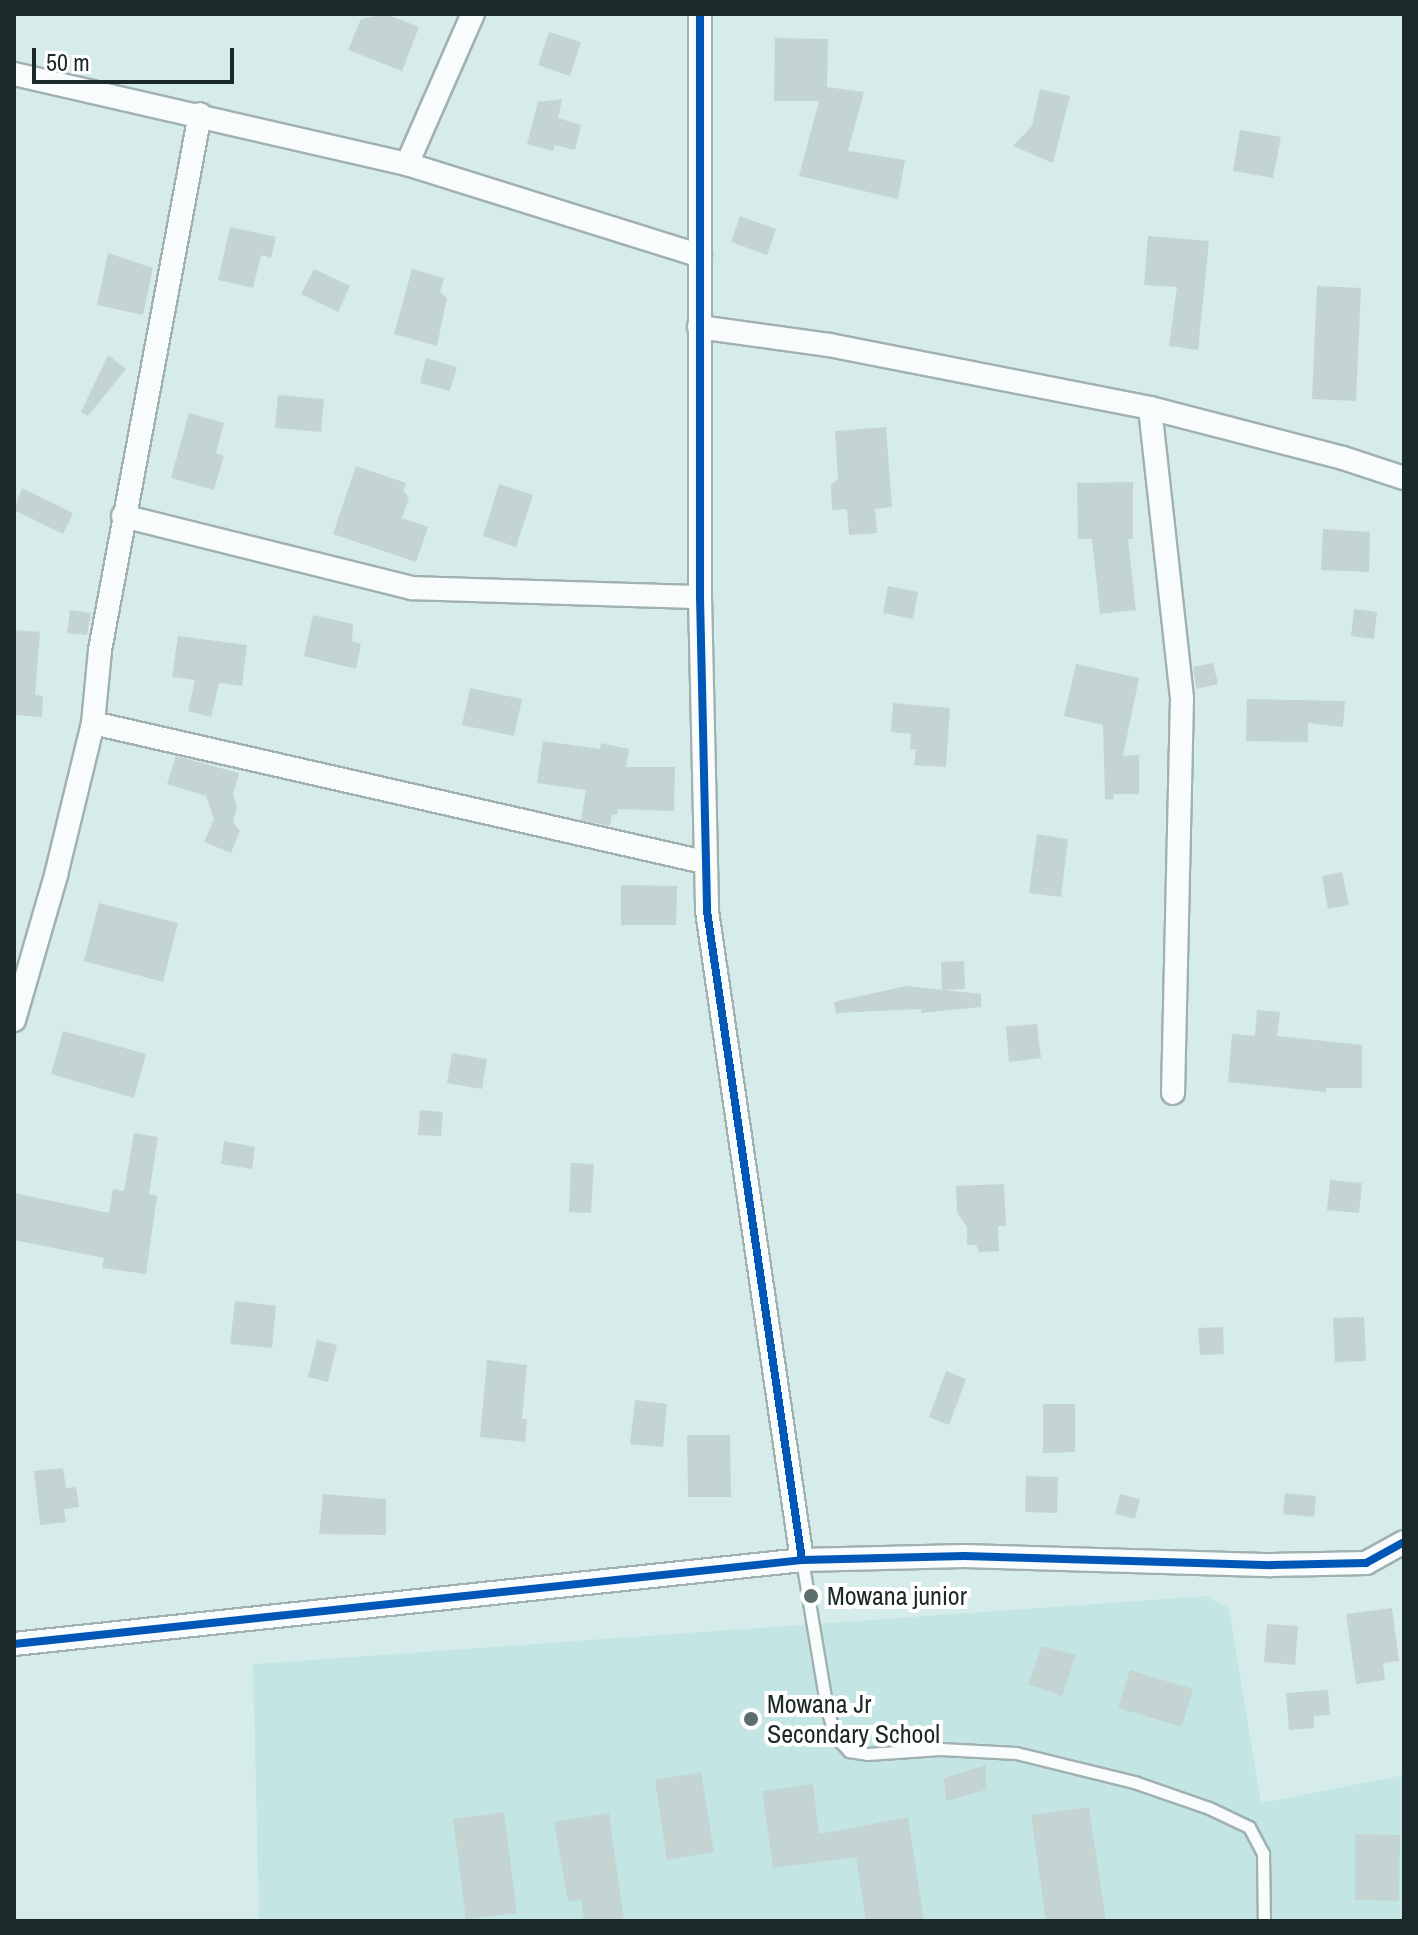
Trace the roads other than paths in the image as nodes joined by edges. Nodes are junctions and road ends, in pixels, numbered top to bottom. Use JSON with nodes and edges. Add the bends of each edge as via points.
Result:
{"nodes":[{"id":1,"x":473,"y":14,"type":"edge"},
{"id":2,"x":700,"y":14,"type":"edge"},
{"id":3,"x":14,"y":74,"type":"edge"},
{"id":4,"x":200,"y":114,"type":"junction"},
{"id":5,"x":407,"y":164,"type":"junction"},
{"id":6,"x":700,"y":256,"type":"junction"},
{"id":7,"x":699,"y":327,"type":"junction"},
{"id":8,"x":1150,"y":408,"type":"junction"},
{"id":9,"x":1404,"y":478,"type":"edge"},
{"id":10,"x":123,"y":516,"type":"junction"},
{"id":11,"x":700,"y":597,"type":"junction"},
{"id":12,"x":93,"y":723,"type":"junction"},
{"id":13,"x":704,"y":862,"type":"junction"},
{"id":14,"x":14,"y":1020,"type":"edge"},
{"id":15,"x":1173,"y":1093,"type":"dead end"},
{"id":16,"x":1404,"y":1542,"type":"edge"},
{"id":17,"x":802,"y":1560,"type":"junction"},
{"id":18,"x":14,"y":1644,"type":"edge"},
{"id":19,"x":1264,"y":1921,"type":"edge"}],
"edges":[{"from":1,"to":5,"type":"street"},
{"from":2,"to":6,"type":"street"},
{"from":3,"to":4,"type":"street"},
{"from":4,"to":5,"type":"street"},
{"from":4,"to":10,"type":"street"},
{"from":5,"to":6,"type":"street"},
{"from":6,"to":7,"type":"street"},
{"from":7,"to":8,"type":"street","via":[[829,345]]},
{"from":7,"to":11,"type":"street"},
{"from":8,"to":9,"type":"street"},
{"from":8,"to":15,"type":"street","via":[[1182,698]]},
{"from":10,"to":11,"type":"street","via":[[412,588]]},
{"from":10,"to":12,"type":"street"},
{"from":11,"to":13,"type":"street"},
{"from":12,"to":13,"type":"street"},
{"from":12,"to":14,"type":"street"},
{"from":13,"to":17,"type":"street","via":[[709,927]]},
{"from":16,"to":17,"type":"street","via":[[1366,1563],[964,1556]]},
{"from":17,"to":18,"type":"street"},
{"from":17,"to":19,"type":"lane","via":[[827,1709],[835,1736],[849,1751],[1016,1753],[1134,1782],[1209,1808],[1249,1827],[1263,1853]]}]}
